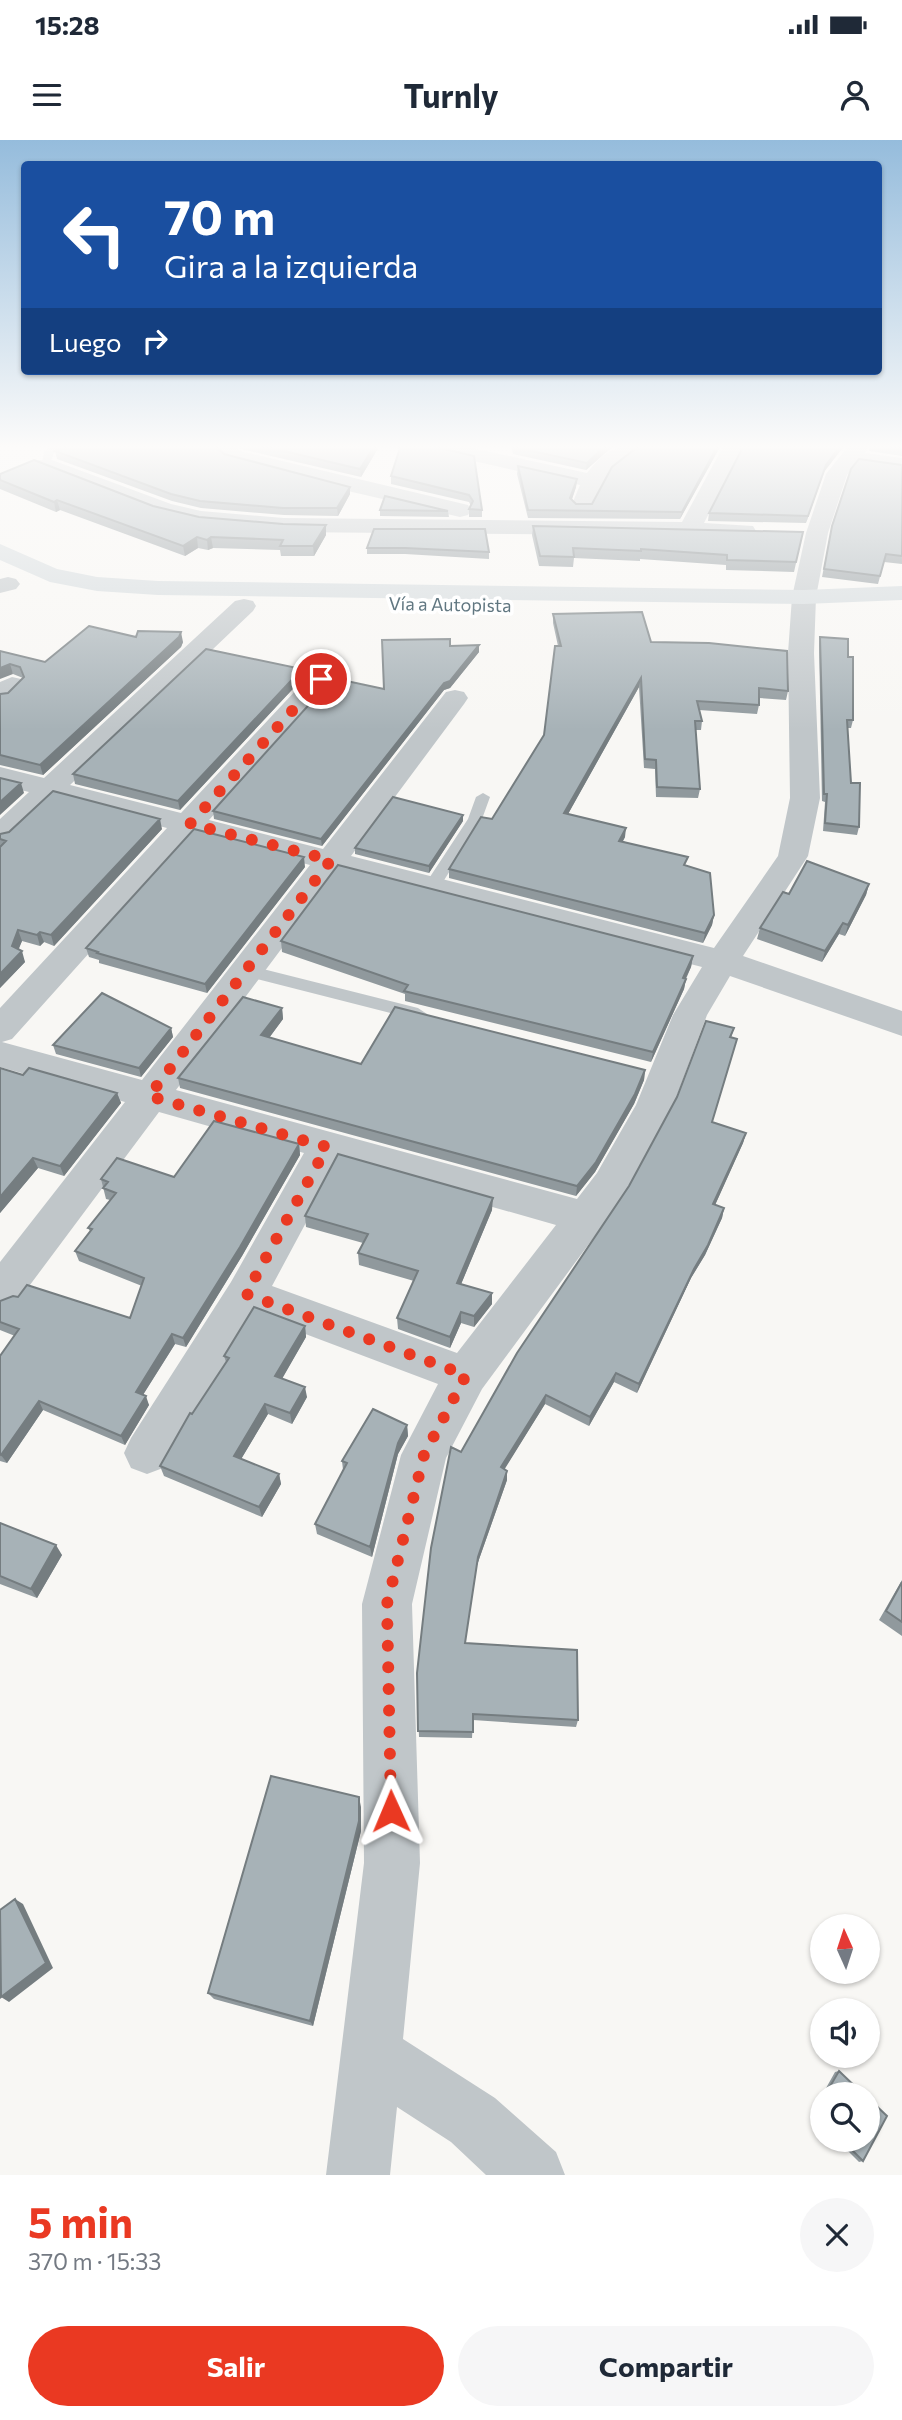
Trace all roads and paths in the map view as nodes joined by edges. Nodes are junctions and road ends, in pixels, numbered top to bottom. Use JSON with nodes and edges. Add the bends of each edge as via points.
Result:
{"nodes":[{"id":1,"x":804,"y":540,"type":"edge"},
{"id":2,"x":0,"y":551,"type":"edge"},
{"id":3,"x":3,"y":583,"type":"edge"},
{"id":4,"x":902,"y":593,"type":"edge"},
{"id":5,"x":804,"y":604,"type":"junction"},
{"id":6,"x":244,"y":606,"type":"junction"},
{"id":7,"x":902,"y":607,"type":"edge"},
{"id":8,"x":321,"y":679,"type":"dead end"},
{"id":9,"x":454,"y":698,"type":"dead end"},
{"id":10,"x":0,"y":776,"type":"edge"},
{"id":11,"x":50,"y":789,"type":"junction"},
{"id":12,"x":484,"y":797,"type":"dead end"},
{"id":13,"x":190,"y":824,"type":"junction"},
{"id":14,"x":0,"y":835,"type":"edge"},
{"id":15,"x":331,"y":860,"type":"junction"},
{"id":16,"x":432,"y":886,"type":"junction"},
{"id":17,"x":722,"y":961,"type":"junction"},
{"id":18,"x":247,"y":971,"type":"junction"},
{"id":19,"x":436,"y":1018,"type":"edge"},
{"id":20,"x":902,"y":1024,"type":"edge"},
{"id":21,"x":0,"y":1030,"type":"edge"},
{"id":22,"x":0,"y":1054,"type":"edge"},
{"id":23,"x":149,"y":1096,"type":"junction"},
{"id":24,"x":327,"y":1147,"type":"junction"},
{"id":25,"x":586,"y":1219,"type":"junction"},
{"id":26,"x":0,"y":1293,"type":"edge"},
{"id":27,"x":246,"y":1294,"type":"junction"},
{"id":28,"x":466,"y":1375,"type":"junction"},
{"id":29,"x":147,"y":1454,"type":"dead end"},
{"id":30,"x":372,"y":2054,"type":"junction"},
{"id":31,"x":358,"y":2175,"type":"edge"},
{"id":32,"x":533,"y":2175,"type":"edge"}],
"edges":[{"from":1,"to":5,"type":"street"},
{"from":2,"to":5,"type":"highway","name":"Vía a Autopista","via":[[50,575],[97,584]]},
{"from":3,"to":6,"type":"highway","name":"Vía a Autopista","via":[[83,597]]},
{"from":4,"to":5,"type":"highway","name":"Vía a Autopista"},
{"from":5,"to":6,"type":"highway","name":"Vía a Autopista"},
{"from":5,"to":7,"type":"highway","name":"Vía a Autopista"},
{"from":5,"to":17,"type":"street","via":[[805,798],[793,856]]},
{"from":6,"to":11,"type":"street"},
{"from":8,"to":13,"type":"street"},
{"from":9,"to":15,"type":"street"},
{"from":10,"to":11,"type":"street"},
{"from":11,"to":13,"type":"street"},
{"from":11,"to":14,"type":"street"},
{"from":12,"to":16,"type":"lane","via":[[475,820]]},
{"from":13,"to":15,"type":"street"},
{"from":13,"to":21,"type":"street"},
{"from":15,"to":16,"type":"street"},
{"from":15,"to":18,"type":"street"},
{"from":16,"to":17,"type":"street"},
{"from":17,"to":20,"type":"street"},
{"from":17,"to":25,"type":"street","via":[[660,1074],[654,1106]]},
{"from":18,"to":19,"type":"lane"},
{"from":18,"to":23,"type":"street"},
{"from":22,"to":23,"type":"street"},
{"from":23,"to":24,"type":"street"},
{"from":23,"to":26,"type":"street"},
{"from":24,"to":25,"type":"street"},
{"from":24,"to":27,"type":"street"},
{"from":25,"to":28,"type":"street"},
{"from":27,"to":28,"type":"street"},
{"from":27,"to":29,"type":"street"},
{"from":28,"to":30,"type":"street","via":[[424,1455],[387,1604],[392,1863]]},
{"from":30,"to":31,"type":"street"},
{"from":30,"to":32,"type":"street","via":[[473,2120]]}]}
